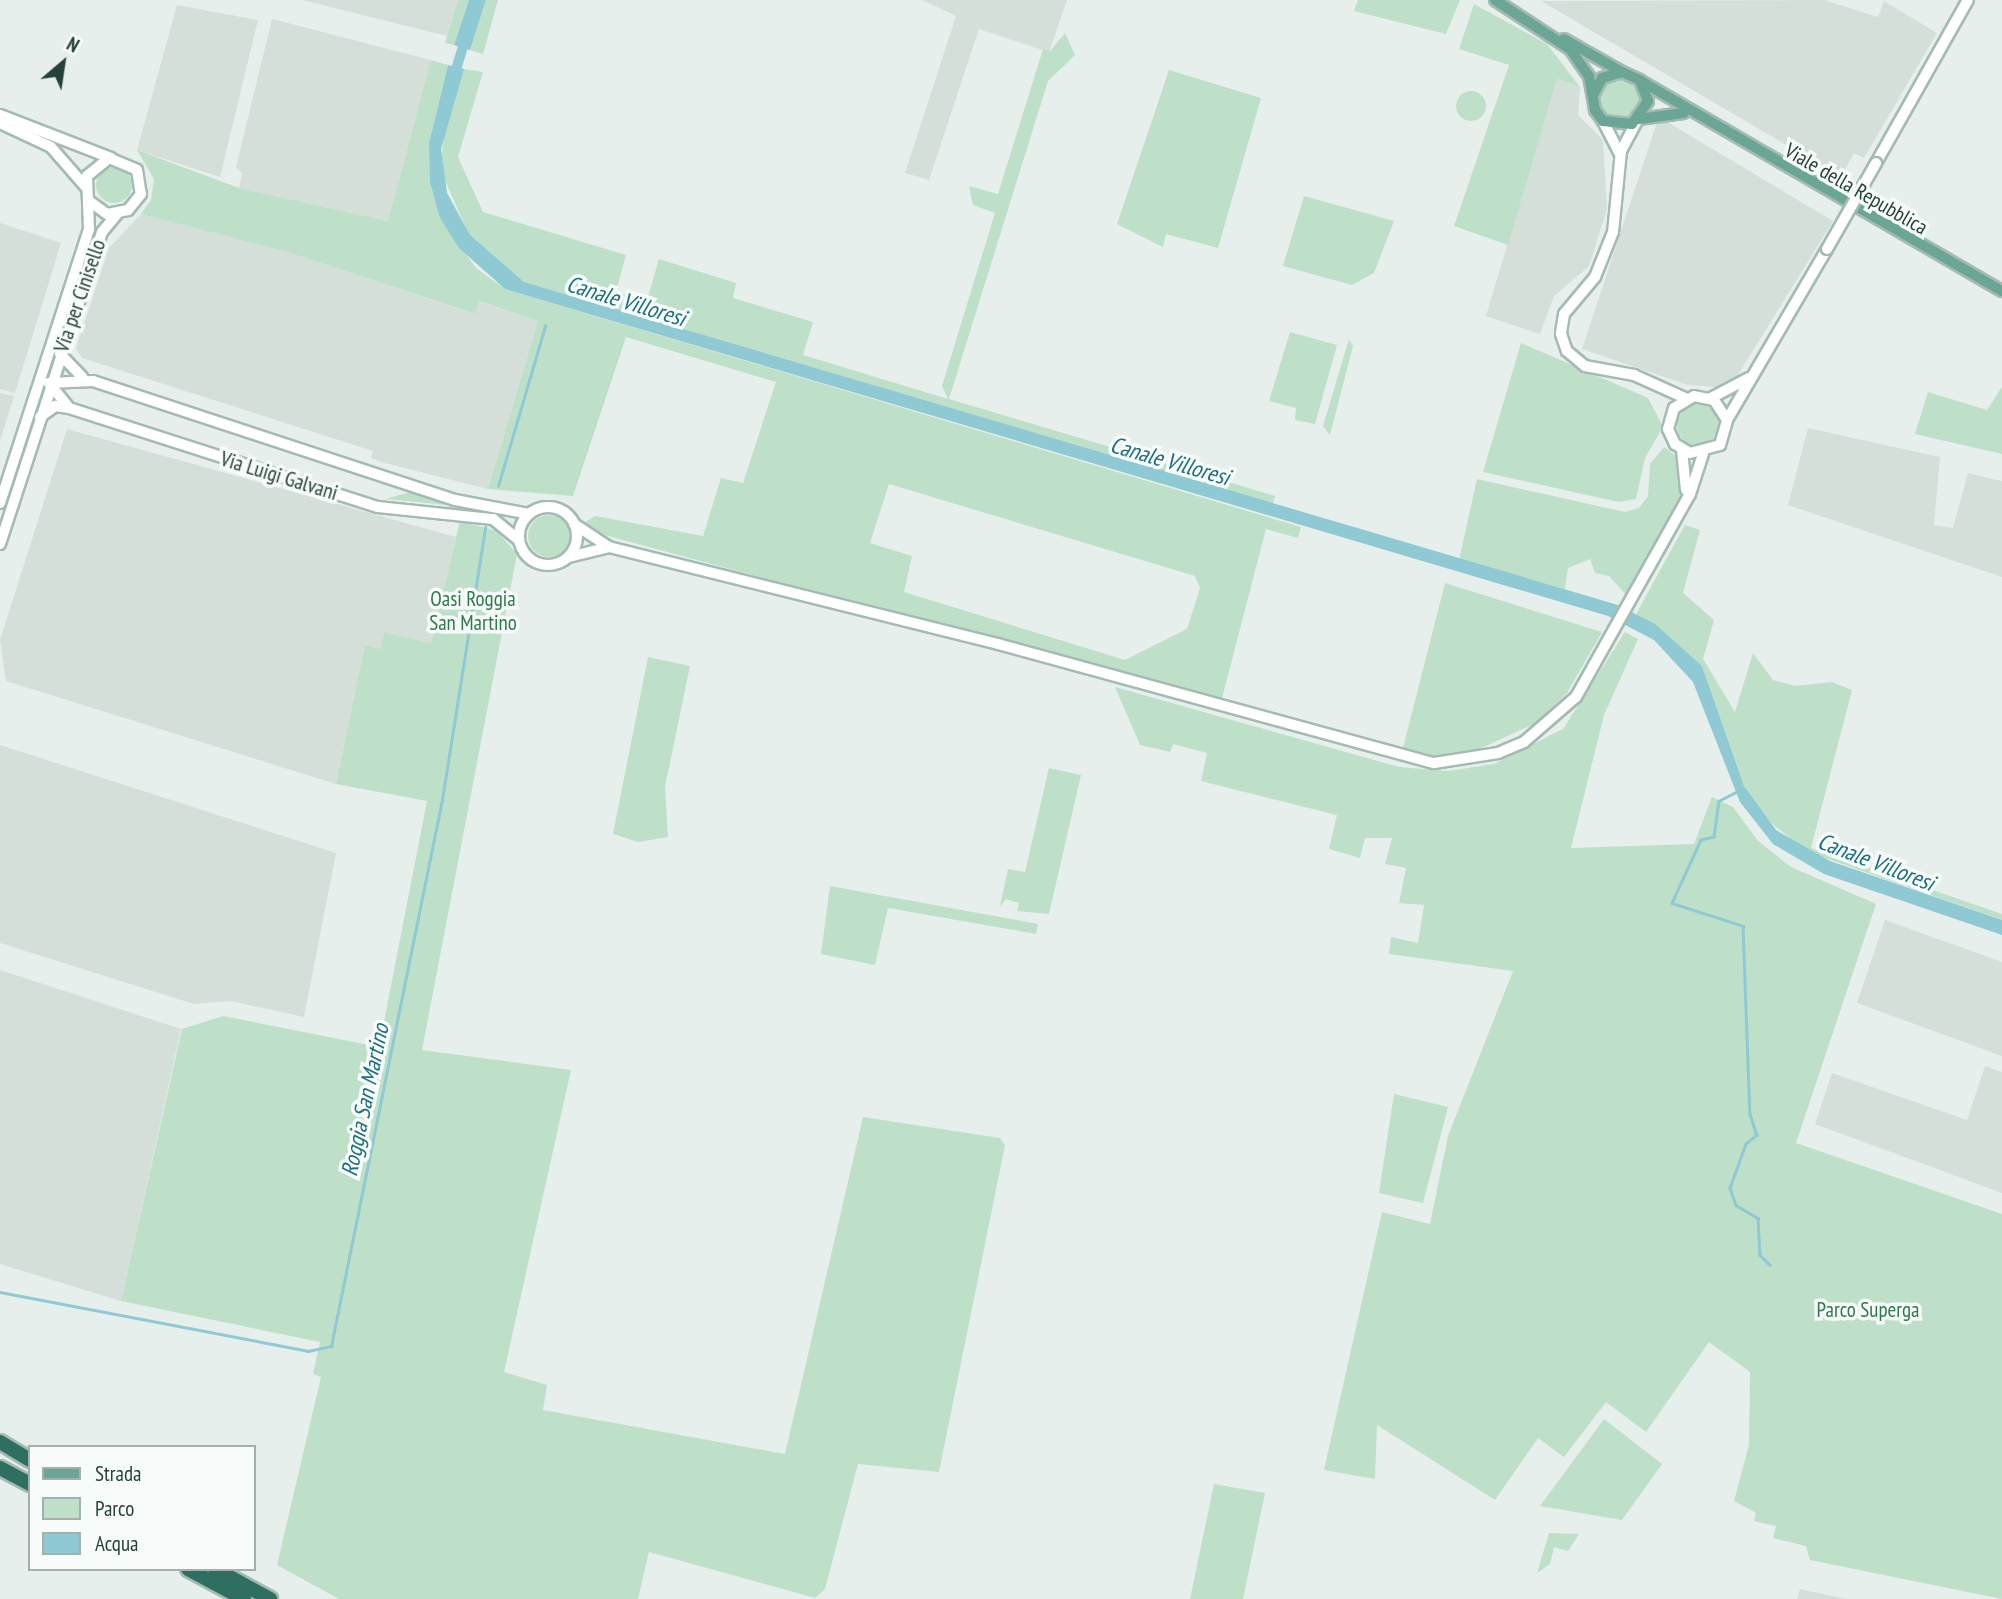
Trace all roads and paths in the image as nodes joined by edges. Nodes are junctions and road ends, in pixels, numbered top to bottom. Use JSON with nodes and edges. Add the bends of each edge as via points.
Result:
{"nodes":[{"id":1,"x":1494,"y":0,"type":"edge"},
{"id":2,"x":1968,"y":0,"type":"edge"},
{"id":3,"x":1547,"y":31,"type":"junction"},
{"id":4,"x":1622,"y":72,"type":"junction"},
{"id":5,"x":1641,"y":81,"type":"junction"},
{"id":6,"x":1593,"y":96,"type":"junction"},
{"id":7,"x":0,"y":115,"type":"edge"},
{"id":8,"x":1693,"y":116,"type":"junction"},
{"id":9,"x":1638,"y":120,"type":"junction"},
{"id":10,"x":1603,"y":121,"type":"junction"},
{"id":11,"x":0,"y":123,"type":"edge"},
{"id":12,"x":1620,"y":156,"type":"junction"},
{"id":13,"x":111,"y":158,"type":"junction"},
{"id":14,"x":85,"y":187,"type":"junction"},
{"id":15,"x":89,"y":201,"type":"junction"},
{"id":16,"x":117,"y":214,"type":"junction"},
{"id":17,"x":2002,"y":291,"type":"edge"},
{"id":18,"x":53,"y":342,"type":"junction"},
{"id":19,"x":60,"y":354,"type":"junction"},
{"id":20,"x":1764,"y":359,"type":"junction"},
{"id":21,"x":87,"y":380,"type":"junction"},
{"id":22,"x":49,"y":383,"type":"junction"},
{"id":23,"x":1655,"y":386,"type":"junction"},
{"id":24,"x":1685,"y":398,"type":"junction"},
{"id":25,"x":1711,"y":398,"type":"junction"},
{"id":26,"x":69,"y":408,"type":"junction"},
{"id":27,"x":1670,"y":416,"type":"junction"},
{"id":28,"x":40,"y":417,"type":"junction"},
{"id":29,"x":27,"y":421,"type":"junction"},
{"id":30,"x":1727,"y":421,"type":"junction"},
{"id":31,"x":1682,"y":450,"type":"junction"},
{"id":32,"x":1703,"y":454,"type":"junction"},
{"id":33,"x":0,"y":503,"type":"edge"},
{"id":34,"x":1683,"y":506,"type":"junction"},
{"id":35,"x":494,"y":514,"type":"junction"},
{"id":36,"x":529,"y":514,"type":"junction"},
{"id":37,"x":574,"y":524,"type":"junction"},
{"id":38,"x":519,"y":540,"type":"junction"},
{"id":39,"x":0,"y":544,"type":"edge"},
{"id":40,"x":609,"y":547,"type":"junction"},
{"id":41,"x":569,"y":556,"type":"junction"},
{"id":42,"x":0,"y":1441,"type":"edge"},
{"id":43,"x":0,"y":1453,"type":"edge"},
{"id":44,"x":28,"y":1459,"type":"edge"},
{"id":45,"x":0,"y":1468,"type":"edge"},
{"id":46,"x":28,"y":1468,"type":"edge"},
{"id":47,"x":28,"y":1483,"type":"edge"},
{"id":48,"x":192,"y":1571,"type":"edge"},
{"id":49,"x":219,"y":1571,"type":"edge"},
{"id":50,"x":244,"y":1599,"type":"edge"},
{"id":51,"x":270,"y":1599,"type":"edge"}],
"edges":[{"from":1,"to":3,"type":"main road"},
{"from":2,"to":20,"type":"main road","bridge":true},
{"from":3,"to":4,"type":"main road"},
{"from":3,"to":6,"type":"main road","via":[[1581,63]]},
{"from":4,"to":5,"type":"main road"},
{"from":4,"to":6,"type":"main road","via":[[1602,78]]},
{"from":5,"to":8,"type":"main road","name":"Viale della Repubblica"},
{"from":5,"to":9,"type":"main road","via":[[1648,101]]},
{"from":6,"to":10,"type":"main road"},
{"from":7,"to":13,"type":"main road","name":"Via per Cinisello"},
{"from":8,"to":9,"type":"main road","name":"Viale della Repubblica","via":[[1671,111]]},
{"from":8,"to":17,"type":"main road","name":"Viale della Repubblica"},
{"from":9,"to":10,"type":"main road","via":[[1621,127]]},
{"from":9,"to":12,"type":"main road"},
{"from":10,"to":12,"type":"main road"},
{"from":11,"to":14,"type":"main road","via":[[58,152]]},
{"from":12,"to":23,"type":"main road","via":[[1617,219],[1595,277],[1564,314],[1561,334],[1580,363]]},
{"from":13,"to":14,"type":"main road","via":[[93,166]]},
{"from":13,"to":16,"type":"main road","name":"Via per Cinisello","via":[[132,165],[142,184],[136,203]]},
{"from":14,"to":15,"type":"main road","name":"Via per Cinisello"},
{"from":15,"to":16,"type":"main road","name":"Via per Cinisello"},
{"from":15,"to":18,"type":"main road","name":"Via per Cinisello","via":[[89,229]]},
{"from":16,"to":19,"type":"main road","name":"Via per Cinisello","via":[[102,232]]},
{"from":18,"to":22,"type":"main road","name":"Via per Cinisello"},
{"from":18,"to":29,"type":"main road","name":"Via per Cinisello"},
{"from":19,"to":21,"type":"main road","name":"Via Luigi Galvani"},
{"from":19,"to":22,"type":"main road","name":"Via per Cinisello"},
{"from":20,"to":25,"type":"main road","via":[[1738,387]]},
{"from":20,"to":30,"type":"main road"},
{"from":21,"to":22,"type":"main road","name":"Via Luigi Galvani"},
{"from":21,"to":35,"type":"main road","name":"Via Luigi Galvani"},
{"from":22,"to":26,"type":"main road"},
{"from":22,"to":28,"type":"main road","name":"Via per Cinisello"},
{"from":22,"to":29,"type":"main road","name":"Via per Cinisello"},
{"from":23,"to":24,"type":"main road"},
{"from":23,"to":27,"type":"main road"},
{"from":24,"to":25,"type":"main road"},
{"from":24,"to":27,"type":"main road"},
{"from":25,"to":30,"type":"main road"},
{"from":26,"to":28,"type":"main road","via":[[55,406]]},
{"from":26,"to":35,"type":"main road","name":"Via Luigi Galvani","via":[[379,506]]},
{"from":27,"to":31,"type":"main road","via":[[1671,436]]},
{"from":28,"to":39,"type":"main road","name":"Via per Cinisello"},
{"from":29,"to":33,"type":"main road","name":"Via per Cinisello"},
{"from":30,"to":32,"type":"main road","via":[[1722,442]]},
{"from":31,"to":32,"type":"main road"},
{"from":31,"to":34,"type":"main road"},
{"from":32,"to":34,"type":"main road"},
{"from":34,"to":40,"type":"main road","via":[[1576,697],[1524,742],[1488,755],[1434,763],[998,644]]},
{"from":35,"to":36,"type":"main road"},
{"from":35,"to":38,"type":"main road"},
{"from":36,"to":37,"type":"main road","via":[[554,508]]},
{"from":36,"to":38,"type":"main road"},
{"from":37,"to":40,"type":"main road"},
{"from":37,"to":41,"type":"main road","via":[[577,541]]},
{"from":38,"to":41,"type":"main road","via":[[539,564]]},
{"from":40,"to":41,"type":"main road"},
{"from":42,"to":44,"type":"highway"},
{"from":43,"to":46,"type":"highway"},
{"from":45,"to":47,"type":"highway"},
{"from":48,"to":50,"type":"highway"},
{"from":49,"to":51,"type":"highway"}]}
